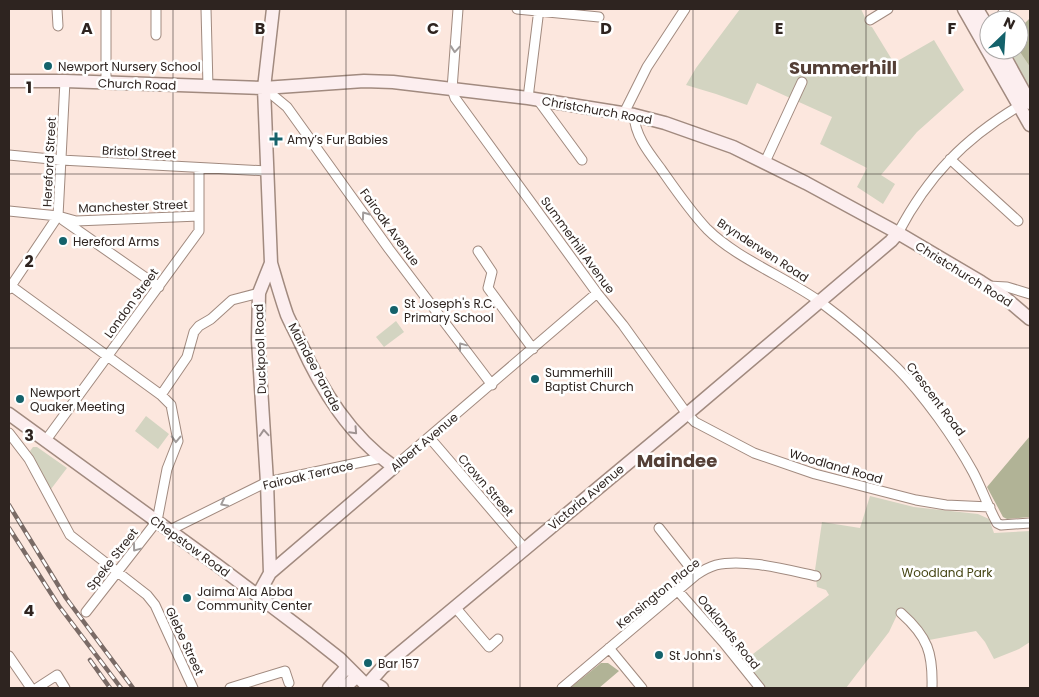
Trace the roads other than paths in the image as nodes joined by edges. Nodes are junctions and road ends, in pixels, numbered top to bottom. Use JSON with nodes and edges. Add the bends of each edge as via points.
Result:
{"nodes":[{"id":1,"x":57,"y":9,"type":"edge"},
{"id":2,"x":106,"y":9,"type":"edge"},
{"id":3,"x":156,"y":9,"type":"edge"},
{"id":4,"x":206,"y":9,"type":"edge"},
{"id":5,"x":273,"y":9,"type":"edge"},
{"id":6,"x":458,"y":9,"type":"edge"},
{"id":7,"x":517,"y":9,"type":"edge"},
{"id":8,"x":685,"y":9,"type":"edge"},
{"id":9,"x":888,"y":9,"type":"edge"},
{"id":10,"x":964,"y":9,"type":"edge"},
{"id":11,"x":539,"y":10,"type":"edge"},
{"id":12,"x":599,"y":17,"type":"dead end"},
{"id":13,"x":870,"y":20,"type":"dead end"},
{"id":14,"x":58,"y":26,"type":"dead end"},
{"id":15,"x":156,"y":35,"type":"dead end"},
{"id":16,"x":1003,"y":60,"type":"edge"},
{"id":17,"x":1006,"y":72,"type":"junction"},
{"id":18,"x":65,"y":81,"type":"junction"},
{"id":19,"x":9,"y":82,"type":"edge"},
{"id":20,"x":802,"y":82,"type":"dead end"},
{"id":21,"x":106,"y":83,"type":"junction"},
{"id":22,"x":208,"y":87,"type":"junction"},
{"id":23,"x":264,"y":88,"type":"junction"},
{"id":24,"x":452,"y":89,"type":"junction"},
{"id":25,"x":533,"y":99,"type":"junction"},
{"id":26,"x":1025,"y":105,"type":"edge"},
{"id":27,"x":629,"y":114,"type":"junction"},
{"id":28,"x":1030,"y":125,"type":"edge"},
{"id":29,"x":9,"y":155,"type":"edge"},
{"id":30,"x":950,"y":159,"type":"junction"},
{"id":31,"x":62,"y":160,"type":"junction"},
{"id":32,"x":582,"y":160,"type":"dead end"},
{"id":33,"x":765,"y":162,"type":"junction"},
{"id":34,"x":199,"y":168,"type":"junction"},
{"id":35,"x":267,"y":170,"type":"junction"},
{"id":36,"x":9,"y":211,"type":"edge"},
{"id":37,"x":58,"y":216,"type":"junction"},
{"id":38,"x":200,"y":216,"type":"junction"},
{"id":39,"x":1018,"y":221,"type":"dead end"},
{"id":40,"x":898,"y":232,"type":"junction"},
{"id":41,"x":478,"y":251,"type":"dead end"},
{"id":42,"x":271,"y":263,"type":"junction"},
{"id":43,"x":988,"y":286,"type":"junction"},
{"id":44,"x":10,"y":287,"type":"edge"},
{"id":45,"x":159,"y":287,"type":"junction"},
{"id":46,"x":259,"y":293,"type":"junction"},
{"id":47,"x":597,"y":293,"type":"junction"},
{"id":48,"x":1030,"y":294,"type":"edge"},
{"id":49,"x":820,"y":302,"type":"junction"},
{"id":50,"x":1030,"y":319,"type":"edge"},
{"id":51,"x":533,"y":349,"type":"junction"},
{"id":52,"x":108,"y":357,"type":"junction"},
{"id":53,"x":492,"y":384,"type":"junction"},
{"id":54,"x":161,"y":395,"type":"junction"},
{"id":55,"x":9,"y":414,"type":"edge"},
{"id":56,"x":687,"y":414,"type":"junction"},
{"id":57,"x":9,"y":433,"type":"edge"},
{"id":58,"x":429,"y":437,"type":"junction"},
{"id":59,"x":46,"y":440,"type":"junction"},
{"id":60,"x":381,"y":458,"type":"junction"},
{"id":61,"x":394,"y":467,"type":"junction"},
{"id":62,"x":267,"y":482,"type":"junction"},
{"id":63,"x":990,"y":507,"type":"junction"},
{"id":64,"x":156,"y":521,"type":"junction"},
{"id":65,"x":1030,"y":523,"type":"edge"},
{"id":66,"x":659,"y":528,"type":"dead end"},
{"id":67,"x":170,"y":530,"type":"junction"},
{"id":68,"x":525,"y":549,"type":"junction"},
{"id":69,"x":118,"y":572,"type":"junction"},
{"id":70,"x":270,"y":573,"type":"junction"},
{"id":71,"x":696,"y":575,"type":"junction"},
{"id":72,"x":816,"y":576,"type":"dead end"},
{"id":73,"x":678,"y":591,"type":"junction"},
{"id":74,"x":258,"y":595,"type":"junction"},
{"id":75,"x":455,"y":607,"type":"junction"},
{"id":76,"x":86,"y":612,"type":"dead end"},
{"id":77,"x":901,"y":613,"type":"dead end"},
{"id":78,"x":498,"y":639,"type":"dead end"},
{"id":79,"x":609,"y":648,"type":"junction"},
{"id":80,"x":9,"y":656,"type":"edge"},
{"id":81,"x":347,"y":667,"type":"junction"},
{"id":82,"x":356,"y":677,"type":"junction"},
{"id":83,"x":289,"y":683,"type":"dead end"},
{"id":84,"x":368,"y":686,"type":"edge"},
{"id":85,"x":31,"y":688,"type":"edge"},
{"id":86,"x":36,"y":688,"type":"edge"},
{"id":87,"x":65,"y":688,"type":"edge"},
{"id":88,"x":193,"y":688,"type":"edge"},
{"id":89,"x":230,"y":688,"type":"edge"},
{"id":90,"x":329,"y":688,"type":"edge"},
{"id":91,"x":344,"y":688,"type":"edge"},
{"id":92,"x":382,"y":688,"type":"edge"},
{"id":93,"x":562,"y":688,"type":"edge"},
{"id":94,"x":642,"y":688,"type":"edge"},
{"id":95,"x":760,"y":688,"type":"edge"},
{"id":96,"x":932,"y":688,"type":"edge"}],
"edges":[{"from":1,"to":14,"type":"street"},
{"from":2,"to":21,"type":"street"},
{"from":3,"to":15,"type":"street"},
{"from":4,"to":22,"type":"street"},
{"from":5,"to":23,"type":"street","name":"Duckpool Road"},
{"from":6,"to":24,"type":"street","one_way":true},
{"from":7,"to":11,"type":"street"},
{"from":8,"to":27,"type":"street","via":[[646,67]]},
{"from":9,"to":13,"type":"street"},
{"from":10,"to":17,"type":"street"},
{"from":11,"to":12,"type":"street"},
{"from":11,"to":25,"type":"street"},
{"from":16,"to":17,"type":"street"},
{"from":17,"to":26,"type":"street"},
{"from":18,"to":19,"type":"street","name":"Church Road"},
{"from":18,"to":21,"type":"street","name":"Church Road"},
{"from":18,"to":31,"type":"street","name":"Hereford Street"},
{"from":20,"to":33,"type":"street"},
{"from":21,"to":22,"type":"street","name":"Church Road"},
{"from":22,"to":23,"type":"street","name":"Church Road"},
{"from":23,"to":24,"type":"street","name":"Christchurch Road","via":[[364,81]]},
{"from":23,"to":35,"type":"street","name":"Duckpool Road"},
{"from":53,"to":23,"type":"street","name":"Fairoak Avenue","one_way":true,"via":[[287,107]]},
{"from":24,"to":25,"type":"street","name":"Christchurch Road"},
{"from":24,"to":47,"type":"street","name":"Summerhill Avenue","via":[[455,98]]},
{"from":25,"to":27,"type":"street","name":"Christchurch Road"},
{"from":25,"to":32,"type":"street"},
{"from":26,"to":28,"type":"street"},
{"from":26,"to":30,"type":"street","via":[[980,132]]},
{"from":27,"to":33,"type":"street","name":"Christchurch Road","via":[[695,133]]},
{"from":27,"to":49,"type":"street","name":"Brynderwen Road","via":[[651,155],[708,230]]},
{"from":29,"to":31,"type":"street","name":"Bristol Street"},
{"from":30,"to":39,"type":"street"},
{"from":30,"to":40,"type":"street","via":[[918,198]]},
{"from":31,"to":34,"type":"street","name":"Bristol Street"},
{"from":31,"to":37,"type":"street","name":"Hereford Street"},
{"from":33,"to":40,"type":"street","name":"Christchurch Road"},
{"from":34,"to":35,"type":"street","name":"Bristol Street"},
{"from":34,"to":38,"type":"street","name":"London Street"},
{"from":35,"to":42,"type":"street","name":"Duckpool Road"},
{"from":36,"to":37,"type":"street","name":"Manchester Street"},
{"from":37,"to":38,"type":"street","name":"Manchester Street","via":[[76,221]]},
{"from":37,"to":44,"type":"street","name":"Hereford Street"},
{"from":37,"to":45,"type":"street"},
{"from":38,"to":45,"type":"street","name":"London Street","via":[[199,231]]},
{"from":40,"to":43,"type":"street","name":"Christchurch Road"},
{"from":40,"to":49,"type":"street","name":"Victoria Avenue","via":[[891,242]]},
{"from":41,"to":51,"type":"street","via":[[492,272],[488,288]]},
{"from":42,"to":46,"type":"street","name":"Duckpool Road"},
{"from":42,"to":60,"type":"street","name":"Maindee Parade","one_way":true,"via":[[287,315],[332,403]]},
{"from":43,"to":48,"type":"street","via":[[1007,287]]},
{"from":43,"to":50,"type":"street","name":"Christchurch Road"},
{"from":44,"to":52,"type":"street"},
{"from":45,"to":52,"type":"street","name":"London Street"},
{"from":46,"to":54,"type":"street","via":[[232,300],[199,326],[187,357]]},
{"from":62,"to":46,"type":"street","name":"Duckpool Road","one_way":true,"via":[[258,340]]},
{"from":47,"to":51,"type":"street","name":"Albert Avenue"},
{"from":47,"to":56,"type":"street","name":"Summerhill Avenue"},
{"from":49,"to":56,"type":"street","name":"Victoria Avenue"},
{"from":49,"to":63,"type":"street","name":"Crescent Road","via":[[882,354],[916,389],[969,465]]},
{"from":51,"to":53,"type":"street","name":"Albert Avenue"},
{"from":52,"to":54,"type":"street"},
{"from":52,"to":59,"type":"street","name":"London Street"},
{"from":53,"to":58,"type":"street","name":"Albert Avenue"},
{"from":54,"to":64,"type":"street","one_way":true,"via":[[171,405],[178,441],[167,469]]},
{"from":55,"to":59,"type":"street","name":"Chepstow Road"},
{"from":56,"to":63,"type":"street","name":"Woodland Road","via":[[698,424],[754,453],[815,474],[911,499]]},
{"from":56,"to":68,"type":"street","name":"Victoria Avenue"},
{"from":57,"to":69,"type":"street","via":[[29,459],[70,535]]},
{"from":58,"to":61,"type":"street","name":"Albert Avenue"},
{"from":58,"to":68,"type":"street","name":"Crown Street"},
{"from":59,"to":64,"type":"street","name":"Chepstow Road"},
{"from":60,"to":61,"type":"street"},
{"from":60,"to":62,"type":"street","name":"Fairoak Terrace"},
{"from":61,"to":70,"type":"street","name":"Albert Avenue"},
{"from":62,"to":67,"type":"street","name":"Fairoak Terrace","one_way":true},
{"from":62,"to":70,"type":"street","name":"Duckpool Road"},
{"from":63,"to":65,"type":"street","name":"Crescent Road","via":[[999,524]]},
{"from":64,"to":67,"type":"street","name":"Chepstow Road"},
{"from":64,"to":69,"type":"street","name":"Speke Street","one_way":true},
{"from":66,"to":71,"type":"street"},
{"from":67,"to":74,"type":"street","name":"Chepstow Road"},
{"from":68,"to":75,"type":"street","name":"Victoria Avenue"},
{"from":69,"to":76,"type":"street","name":"Speke Street"},
{"from":69,"to":88,"type":"street","name":"Glebe Street","via":[[155,604]]},
{"from":70,"to":74,"type":"street","name":"Albert Avenue"},
{"from":71,"to":72,"type":"street","name":"Kensington Place","via":[[711,566],[730,563]]},
{"from":71,"to":73,"type":"street","name":"Kensington Place"},
{"from":73,"to":79,"type":"street","name":"Kensington Place"},
{"from":73,"to":95,"type":"street","name":"Oaklands Road"},
{"from":74,"to":81,"type":"street","name":"Chepstow Road","via":[[340,658]]},
{"from":75,"to":78,"type":"street","via":[[489,647]]},
{"from":75,"to":84,"type":"street","name":"Victoria Avenue","via":[[382,668]]},
{"from":77,"to":96,"type":"street","via":[[917,630],[930,653]]},
{"from":79,"to":93,"type":"street","name":"Kensington Place"},
{"from":79,"to":94,"type":"street"},
{"from":80,"to":85,"type":"street"},
{"from":81,"to":82,"type":"street","name":"Chepstow Road"},
{"from":81,"to":90,"type":"street"},
{"from":82,"to":84,"type":"street","name":"Chepstow Road"},
{"from":82,"to":91,"type":"street"},
{"from":83,"to":89,"type":"street","via":[[285,671]]},
{"from":84,"to":92,"type":"street","name":"Chepstow Road"},
{"from":86,"to":87,"type":"street","via":[[57,675]]}]}
